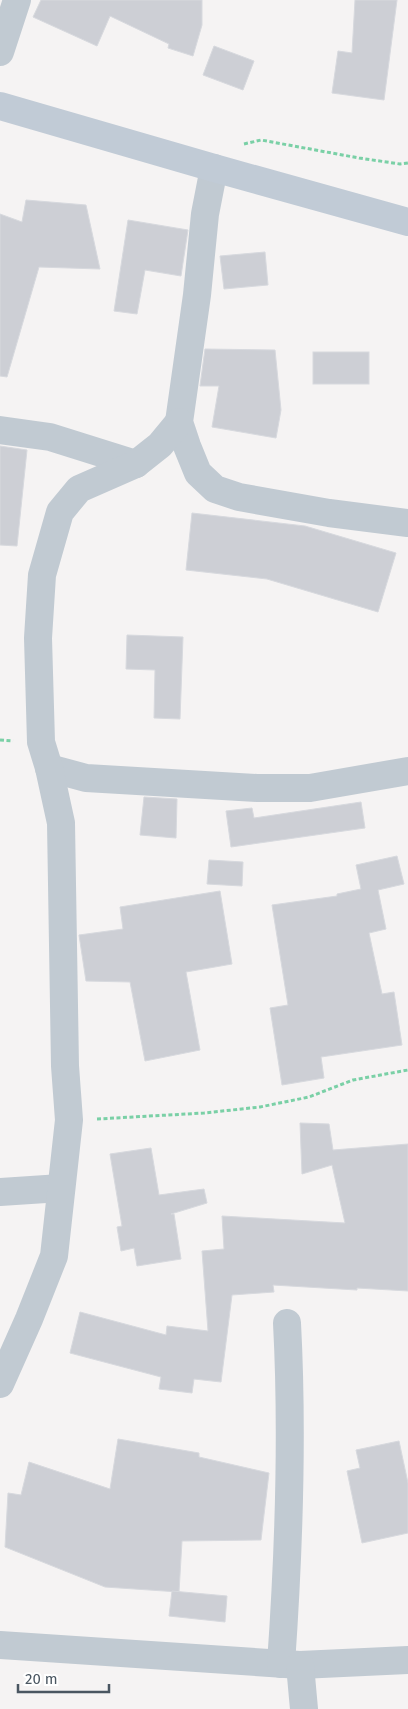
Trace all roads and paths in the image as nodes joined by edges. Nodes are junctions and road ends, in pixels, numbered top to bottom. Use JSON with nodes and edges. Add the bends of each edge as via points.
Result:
{"nodes":[{"id":1,"x":17,"y":0,"type":"edge"},
{"id":2,"x":0,"y":52,"type":"edge"},
{"id":3,"x":0,"y":106,"type":"edge"},
{"id":4,"x":243,"y":145,"type":"dead end"},
{"id":5,"x":408,"y":163,"type":"edge"},
{"id":6,"x":214,"y":168,"type":"junction"},
{"id":7,"x":408,"y":222,"type":"edge"},
{"id":8,"x":180,"y":422,"type":"junction"},
{"id":9,"x":0,"y":430,"type":"edge"},
{"id":10,"x":136,"y":464,"type":"junction"},
{"id":11,"x":408,"y":523,"type":"edge"},
{"id":12,"x":49,"y":768,"type":"junction"},
{"id":13,"x":408,"y":771,"type":"edge"},
{"id":14,"x":408,"y":1070,"type":"edge"},
{"id":15,"x":69,"y":1120,"type":"junction"},
{"id":16,"x":61,"y":1188,"type":"junction"},
{"id":17,"x":0,"y":1192,"type":"edge"},
{"id":18,"x":288,"y":1323,"type":"dead end"},
{"id":19,"x":0,"y":1384,"type":"edge"},
{"id":20,"x":0,"y":1644,"type":"edge"},
{"id":21,"x":408,"y":1660,"type":"edge"},
{"id":22,"x":291,"y":1664,"type":"junction"},
{"id":23,"x":304,"y":1709,"type":"edge"}],
"edges":[{"from":1,"to":2,"type":"street"},
{"from":3,"to":6,"type":"main road"},
{"from":4,"to":5,"type":"path","via":[[261,140],[359,158]]},
{"from":6,"to":7,"type":"main road"},
{"from":6,"to":8,"type":"street","via":[[205,214]]},
{"from":8,"to":10,"type":"street","via":[[160,445]]},
{"from":8,"to":11,"type":"street","via":[[198,473],[215,489],[239,497],[329,513]]},
{"from":9,"to":10,"type":"street","via":[[50,437]]},
{"from":10,"to":12,"type":"street","via":[[79,489],[60,512],[42,575],[38,638],[41,742]]},
{"from":12,"to":13,"type":"street","via":[[86,778],[257,788],[310,788]]},
{"from":12,"to":15,"type":"street","via":[[61,823],[64,1046]]},
{"from":14,"to":15,"type":"path","via":[[354,1080],[309,1097],[260,1107]]},
{"from":15,"to":16,"type":"street"},
{"from":16,"to":17,"type":"street"},
{"from":16,"to":19,"type":"street","via":[[54,1256]]},
{"from":18,"to":22,"type":"street"},
{"from":20,"to":22,"type":"street"},
{"from":21,"to":22,"type":"street"},
{"from":22,"to":23,"type":"street"}]}
